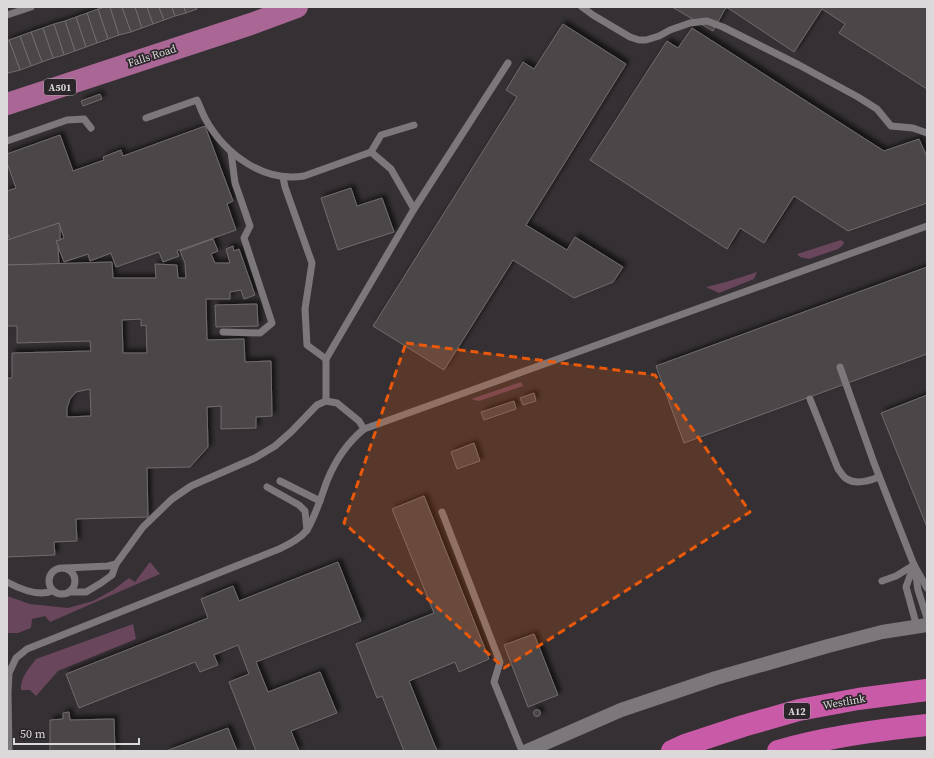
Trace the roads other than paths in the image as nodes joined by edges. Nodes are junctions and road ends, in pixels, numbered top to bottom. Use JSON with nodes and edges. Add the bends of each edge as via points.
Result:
{"nodes":[{"id":1,"x":31,"y":7,"type":"edge"},
{"id":2,"x":297,"y":7,"type":"edge"},
{"id":3,"x":582,"y":7,"type":"edge"},
{"id":4,"x":7,"y":15,"type":"edge"},
{"id":5,"x":508,"y":63,"type":"dead end"},
{"id":6,"x":7,"y":104,"type":"edge"},
{"id":7,"x":146,"y":118,"type":"dead end"},
{"id":8,"x":414,"y":125,"type":"dead end"},
{"id":9,"x":92,"y":128,"type":"dead end"},
{"id":10,"x":927,"y":133,"type":"edge"},
{"id":11,"x":7,"y":141,"type":"edge"},
{"id":12,"x":231,"y":152,"type":"junction"},
{"id":13,"x":371,"y":152,"type":"junction"},
{"id":14,"x":283,"y":177,"type":"junction"},
{"id":15,"x":414,"y":209,"type":"junction"},
{"id":16,"x":927,"y":226,"type":"edge"},
{"id":17,"x":223,"y":332,"type":"dead end"},
{"id":18,"x":326,"y":359,"type":"junction"},
{"id":19,"x":840,"y":367,"type":"dead end"},
{"id":20,"x":810,"y":399,"type":"dead end"},
{"id":21,"x":326,"y":401,"type":"junction"},
{"id":22,"x":364,"y":429,"type":"junction"},
{"id":23,"x":880,"y":478,"type":"junction"},
{"id":24,"x":280,"y":481,"type":"dead end"},
{"id":25,"x":267,"y":487,"type":"dead end"},
{"id":26,"x":320,"y":501,"type":"junction"},
{"id":27,"x":442,"y":512,"type":"dead end"},
{"id":28,"x":307,"y":530,"type":"junction"},
{"id":29,"x":116,"y":564,"type":"junction"},
{"id":30,"x":914,"y":565,"type":"junction"},
{"id":31,"x":64,"y":568,"type":"junction"},
{"id":32,"x":927,"y":578,"type":"edge"},
{"id":33,"x":882,"y":581,"type":"dead end"},
{"id":34,"x":7,"y":582,"type":"edge"},
{"id":35,"x":927,"y":588,"type":"edge"},
{"id":36,"x":52,"y":591,"type":"junction"},
{"id":37,"x":70,"y":592,"type":"junction"},
{"id":38,"x":924,"y":623,"type":"edge"},
{"id":39,"x":927,"y":690,"type":"edge"},
{"id":40,"x":927,"y":725,"type":"edge"},
{"id":41,"x":9,"y":751,"type":"edge"},
{"id":42,"x":522,"y":751,"type":"edge"},
{"id":43,"x":527,"y":751,"type":"edge"},
{"id":44,"x":672,"y":751,"type":"edge"},
{"id":45,"x":778,"y":751,"type":"edge"}],
"edges":[{"from":1,"to":4,"type":"lane"},
{"from":2,"to":6,"type":"main road","name":"Falls Road","number":"A501"},
{"from":3,"to":10,"type":"lane","via":[[639,40],[659,36],[690,23],[706,21],[799,64],[877,109],[892,126],[913,128]]},
{"from":5,"to":15,"type":"lane"},
{"from":7,"to":12,"type":"lane","via":[[197,100],[217,137]]},
{"from":8,"to":13,"type":"lane","via":[[381,135]]},
{"from":9,"to":11,"type":"lane","via":[[84,119],[67,120]]},
{"from":12,"to":14,"type":"lane","via":[[253,168]]},
{"from":12,"to":17,"type":"lane","via":[[235,183],[250,226],[244,238],[272,323],[260,333]]},
{"from":13,"to":14,"type":"lane","via":[[304,176]]},
{"from":13,"to":15,"type":"lane","via":[[391,169]]},
{"from":14,"to":18,"type":"lane","via":[[312,264],[305,309],[307,345]]},
{"from":15,"to":18,"type":"lane"},
{"from":16,"to":22,"type":"lane"},
{"from":18,"to":21,"type":"lane"},
{"from":19,"to":23,"type":"lane"},
{"from":20,"to":23,"type":"lane","via":[[838,469],[846,479],[856,482]]},
{"from":21,"to":22,"type":"lane","via":[[337,403],[359,421]]},
{"from":21,"to":29,"type":"lane","via":[[317,405],[274,446],[255,458],[191,486],[172,499],[144,527]]},
{"from":22,"to":26,"type":"lane","via":[[352,440],[333,468]]},
{"from":23,"to":30,"type":"lane"},
{"from":24,"to":26,"type":"lane"},
{"from":25,"to":28,"type":"lane","via":[[305,511]]},
{"from":26,"to":28,"type":"lane"},
{"from":27,"to":42,"type":"lane","via":[[500,662],[494,682]]},
{"from":28,"to":41,"type":"lane","via":[[296,541],[279,549],[27,649],[16,658],[9,673]]},
{"from":29,"to":31,"type":"lane"},
{"from":29,"to":37,"type":"lane","via":[[112,575],[101,583],[86,592]]},
{"from":30,"to":32,"type":"lane"},
{"from":30,"to":33,"type":"lane"},
{"from":30,"to":35,"type":"lane"},
{"from":30,"to":38,"type":"lane"},
{"from":30,"to":38,"type":"lane","via":[[906,587]]},
{"from":31,"to":36,"type":"lane","via":[[56,570],[50,576]]},
{"from":31,"to":37,"type":"lane","via":[[75,578]]},
{"from":34,"to":36,"type":"lane","via":[[19,588],[45,594]]},
{"from":36,"to":37,"type":"lane","via":[[59,594]]},
{"from":38,"to":43,"type":"street","via":[[828,646],[716,678],[621,710]]},
{"from":39,"to":44,"type":"highway","name":"Westlink","number":"A12","via":[[799,710]]},
{"from":40,"to":45,"type":"highway","via":[[832,738]]}]}
